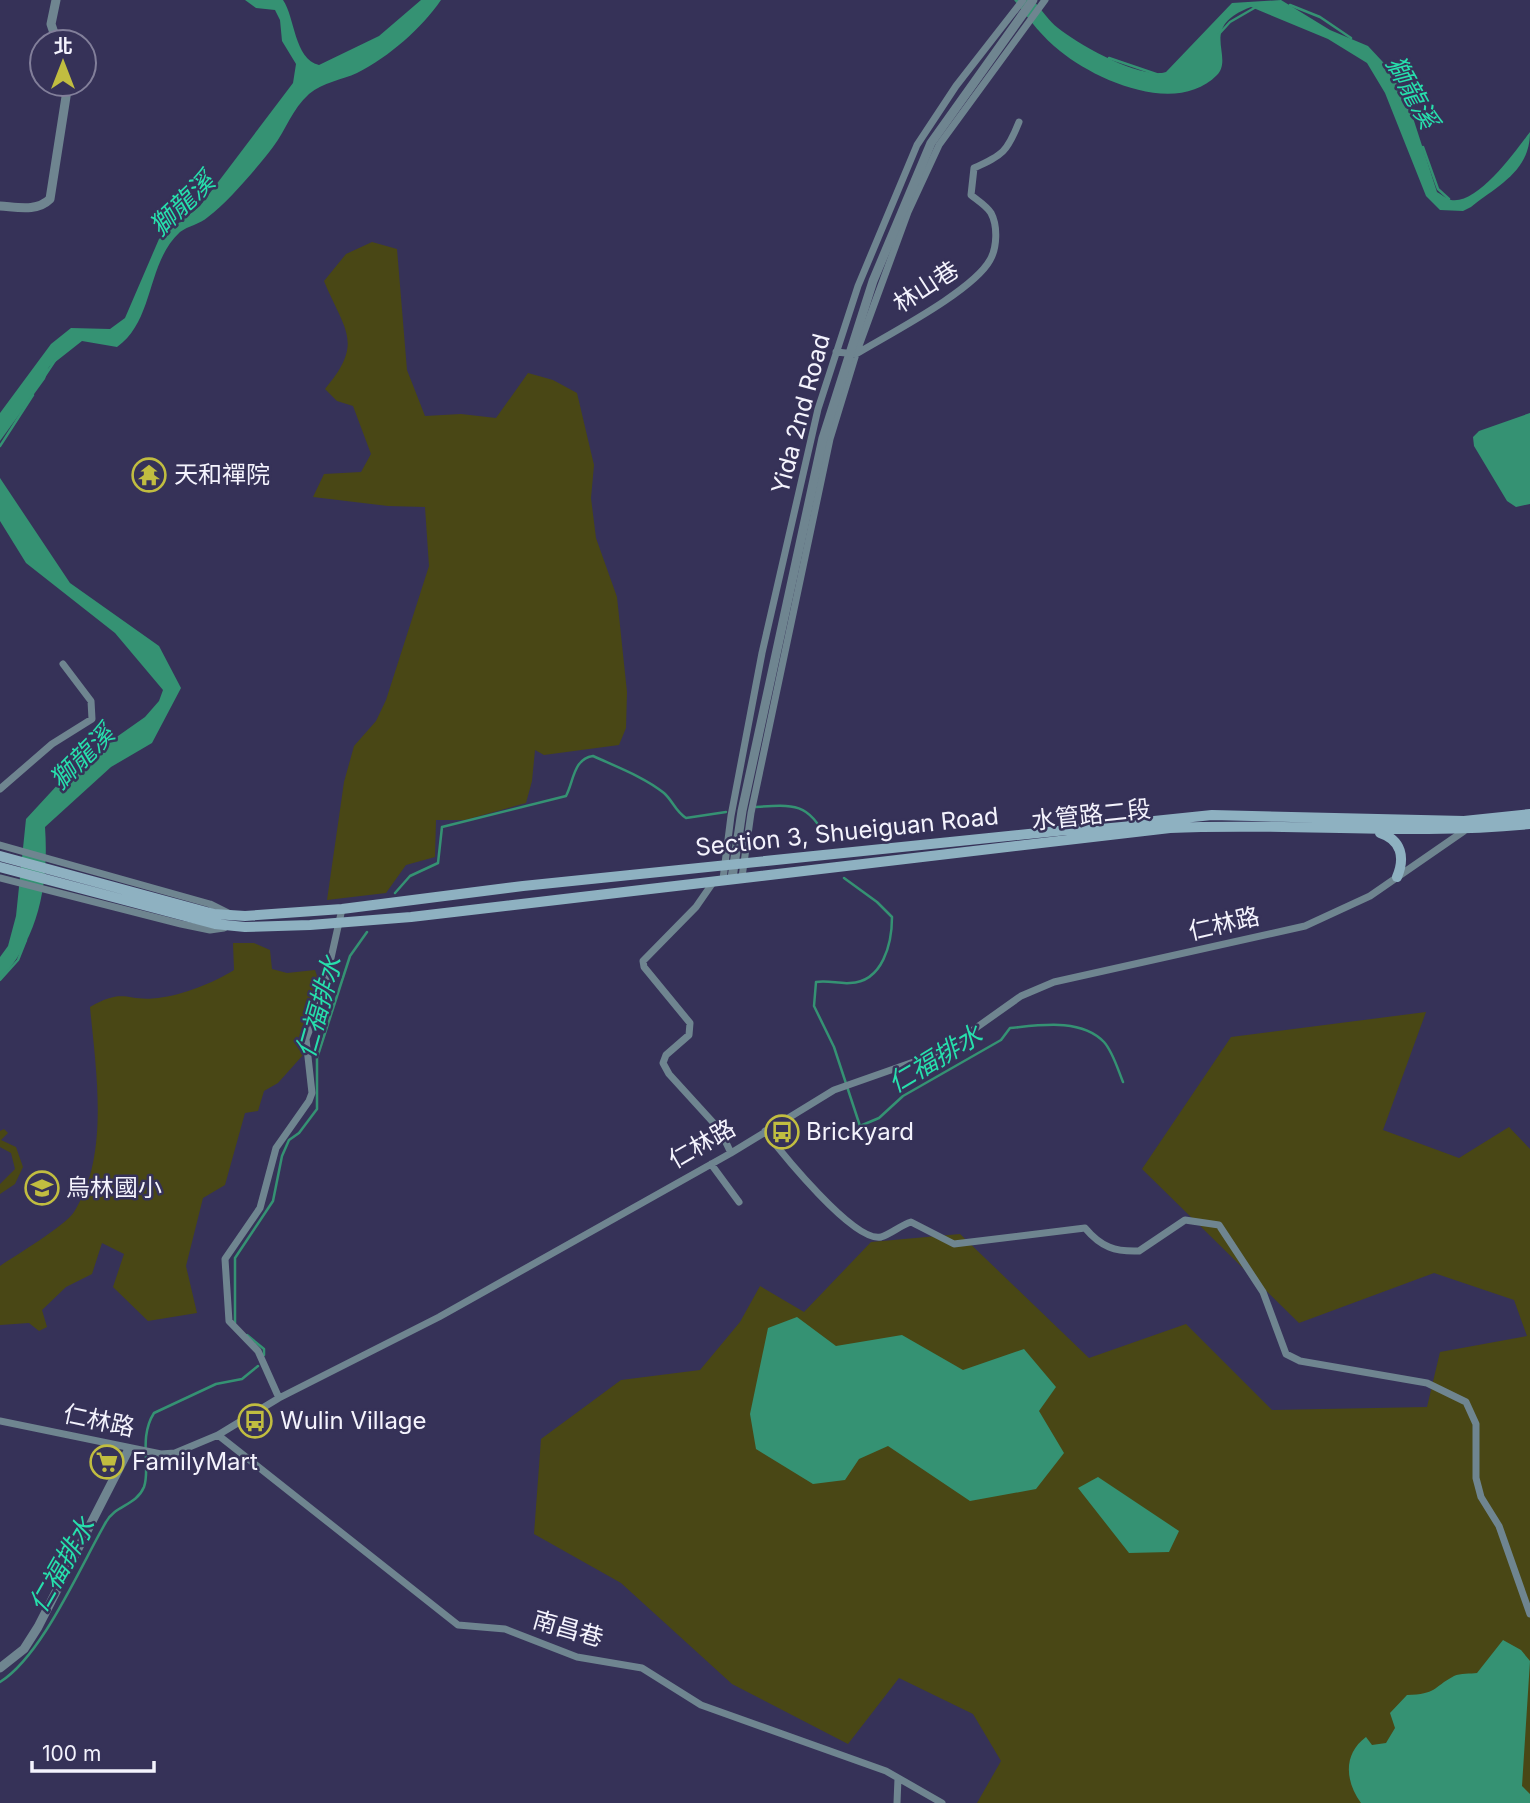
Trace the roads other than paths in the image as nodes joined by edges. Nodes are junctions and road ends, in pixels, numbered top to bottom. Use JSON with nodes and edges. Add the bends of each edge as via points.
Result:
{"nodes":[{"id":1,"x":57,"y":0,"type":"edge"},
{"id":2,"x":1023,"y":0,"type":"edge"},
{"id":3,"x":1034,"y":0,"type":"edge"},
{"id":4,"x":1045,"y":0,"type":"edge"},
{"id":5,"x":52,"y":28,"type":"edge"},
{"id":6,"x":965,"y":90,"type":"junction"},
{"id":7,"x":66,"y":98,"type":"edge"},
{"id":8,"x":1019,"y":122,"type":"dead end"},
{"id":9,"x":0,"y":206,"type":"edge"},
{"id":10,"x":836,"y":352,"type":"junction"},
{"id":11,"x":853,"y":353,"type":"junction"},
{"id":12,"x":63,"y":664,"type":"dead end"},
{"id":13,"x":0,"y":789,"type":"edge"},
{"id":14,"x":1530,"y":814,"type":"edge"},
{"id":15,"x":1464,"y":826,"type":"junction"},
{"id":16,"x":1528,"y":826,"type":"edge"},
{"id":17,"x":1373,"y":831,"type":"junction"},
{"id":18,"x":0,"y":845,"type":"edge"},
{"id":19,"x":0,"y":856,"type":"edge"},
{"id":20,"x":734,"y":864,"type":"junction"},
{"id":21,"x":0,"y":867,"type":"edge"},
{"id":22,"x":1397,"y":877,"type":"junction"},
{"id":23,"x":0,"y":878,"type":"edge"},
{"id":24,"x":728,"y":878,"type":"junction"},
{"id":25,"x":68,"y":879,"type":"junction"},
{"id":26,"x":342,"y":909,"type":"junction"},
{"id":27,"x":235,"y":916,"type":"junction"},
{"id":28,"x":339,"y":923,"type":"junction"},
{"id":29,"x":245,"y":927,"type":"junction"},
{"id":30,"x":765,"y":1131,"type":"junction"},
{"id":31,"x":731,"y":1153,"type":"junction"},
{"id":32,"x":711,"y":1164,"type":"junction"},
{"id":33,"x":739,"y":1202,"type":"dead end"},
{"id":34,"x":279,"y":1398,"type":"junction"},
{"id":35,"x":0,"y":1421,"type":"edge"},
{"id":36,"x":218,"y":1436,"type":"junction"},
{"id":37,"x":133,"y":1450,"type":"junction"},
{"id":38,"x":1530,"y":1614,"type":"edge"},
{"id":39,"x":0,"y":1668,"type":"edge"},
{"id":40,"x":898,"y":1778,"type":"junction"},
{"id":41,"x":897,"y":1803,"type":"edge"},
{"id":42,"x":942,"y":1803,"type":"edge"}],
"edges":[{"from":1,"to":5,"type":"street"},
{"from":2,"to":6,"type":"street","name":"Yida 2nd Road"},
{"from":3,"to":6,"type":"street","name":"Yida 2nd Road"},
{"from":4,"to":6,"type":"street","name":"Yida 2nd Road"},
{"from":6,"to":10,"type":"street","name":"Yida 2nd Road","via":[[917,145]]},
{"from":6,"to":11,"type":"street","name":"Yida 2nd Road","via":[[921,165],[873,281]]},
{"from":7,"to":9,"type":"street","via":[[50,199],[33,208]]},
{"from":8,"to":11,"type":"street","name":"林山巷","via":[[999,158],[974,168],[971,195],[991,212],[995,228],[990,261],[973,281]]},
{"from":10,"to":11,"type":"street"},
{"from":10,"to":20,"type":"street","name":"Yida 2nd Road","via":[[818,408],[762,653]]},
{"from":11,"to":20,"type":"street","name":"Yida 2nd Road","via":[[823,438]]},
{"from":12,"to":13,"type":"street","via":[[91,701],[92,719],[52,744]]},
{"from":14,"to":15,"type":"main road","name":"仁林路"},
{"from":15,"to":16,"type":"main road","name":"仁林路"},
{"from":15,"to":17,"type":"main road"},
{"from":15,"to":20,"type":"main road","name":"Section 3, Shueiguan Road","via":[[1212,815]]},
{"from":15,"to":22,"type":"street","name":"仁林路"},
{"from":17,"to":22,"type":"main road","via":[[1395,840],[1402,864]]},
{"from":17,"to":24,"type":"main road","name":"水管路二段","via":[[1231,825],[1170,828]]},
{"from":18,"to":27,"type":"street","name":"Section 3, Shueiguan Road","via":[[210,904]]},
{"from":19,"to":25,"type":"main road"},
{"from":20,"to":24,"type":"street","name":"Yida 2nd Road"},
{"from":20,"to":26,"type":"main road","name":"Section 3, Shueiguan Road"},
{"from":21,"to":25,"type":"main road"},
{"from":22,"to":30,"type":"street","name":"仁林路","via":[[1370,896],[1305,926],[1054,982],[1021,996],[942,1052],[834,1090]]},
{"from":23,"to":29,"type":"street","name":"Section 3, Shueiguan Road","via":[[210,930]]},
{"from":24,"to":28,"type":"main road","name":"Section 3, Shueiguan Road"},
{"from":24,"to":31,"type":"street","via":[[643,961],[690,1023],[689,1035],[663,1063],[719,1130]]},
{"from":25,"to":27,"type":"main road","name":"Section 3, Shueiguan Road"},
{"from":25,"to":29,"type":"main road","name":"Section 3, Shueiguan Road","via":[[215,924]]},
{"from":26,"to":27,"type":"main road","name":"Section 3, Shueiguan Road"},
{"from":26,"to":28,"type":"street"},
{"from":28,"to":29,"type":"main road","name":"Section 3, Shueiguan Road"},
{"from":28,"to":34,"type":"street","via":[[322,998],[306,1039],[312,1093],[276,1148],[260,1208],[225,1259],[229,1321],[258,1351]]},
{"from":30,"to":31,"type":"street","name":"仁林路"},
{"from":30,"to":38,"type":"street","via":[[802,1178],[868,1235],[880,1237],[911,1222],[954,1244],[1085,1228],[1097,1242],[1122,1252],[1139,1251],[1185,1220],[1219,1226],[1264,1292],[1286,1354],[1300,1361],[1427,1384],[1466,1402],[1476,1424],[1476,1478],[1481,1497],[1499,1526]]},
{"from":31,"to":32,"type":"street","name":"仁林路"},
{"from":32,"to":33,"type":"street"},
{"from":32,"to":34,"type":"street","name":"仁林路","via":[[439,1317]]},
{"from":34,"to":36,"type":"street","name":"仁林路"},
{"from":35,"to":37,"type":"street","name":"仁林路"},
{"from":36,"to":37,"type":"street","name":"仁林路","via":[[175,1454]]},
{"from":36,"to":40,"type":"street","name":"南昌巷","via":[[458,1625],[505,1629],[577,1657],[642,1668],[701,1705]]},
{"from":37,"to":39,"type":"street","via":[[38,1627],[24,1649]]},
{"from":40,"to":41,"type":"street"},
{"from":40,"to":42,"type":"street","name":"南昌巷"}]}
